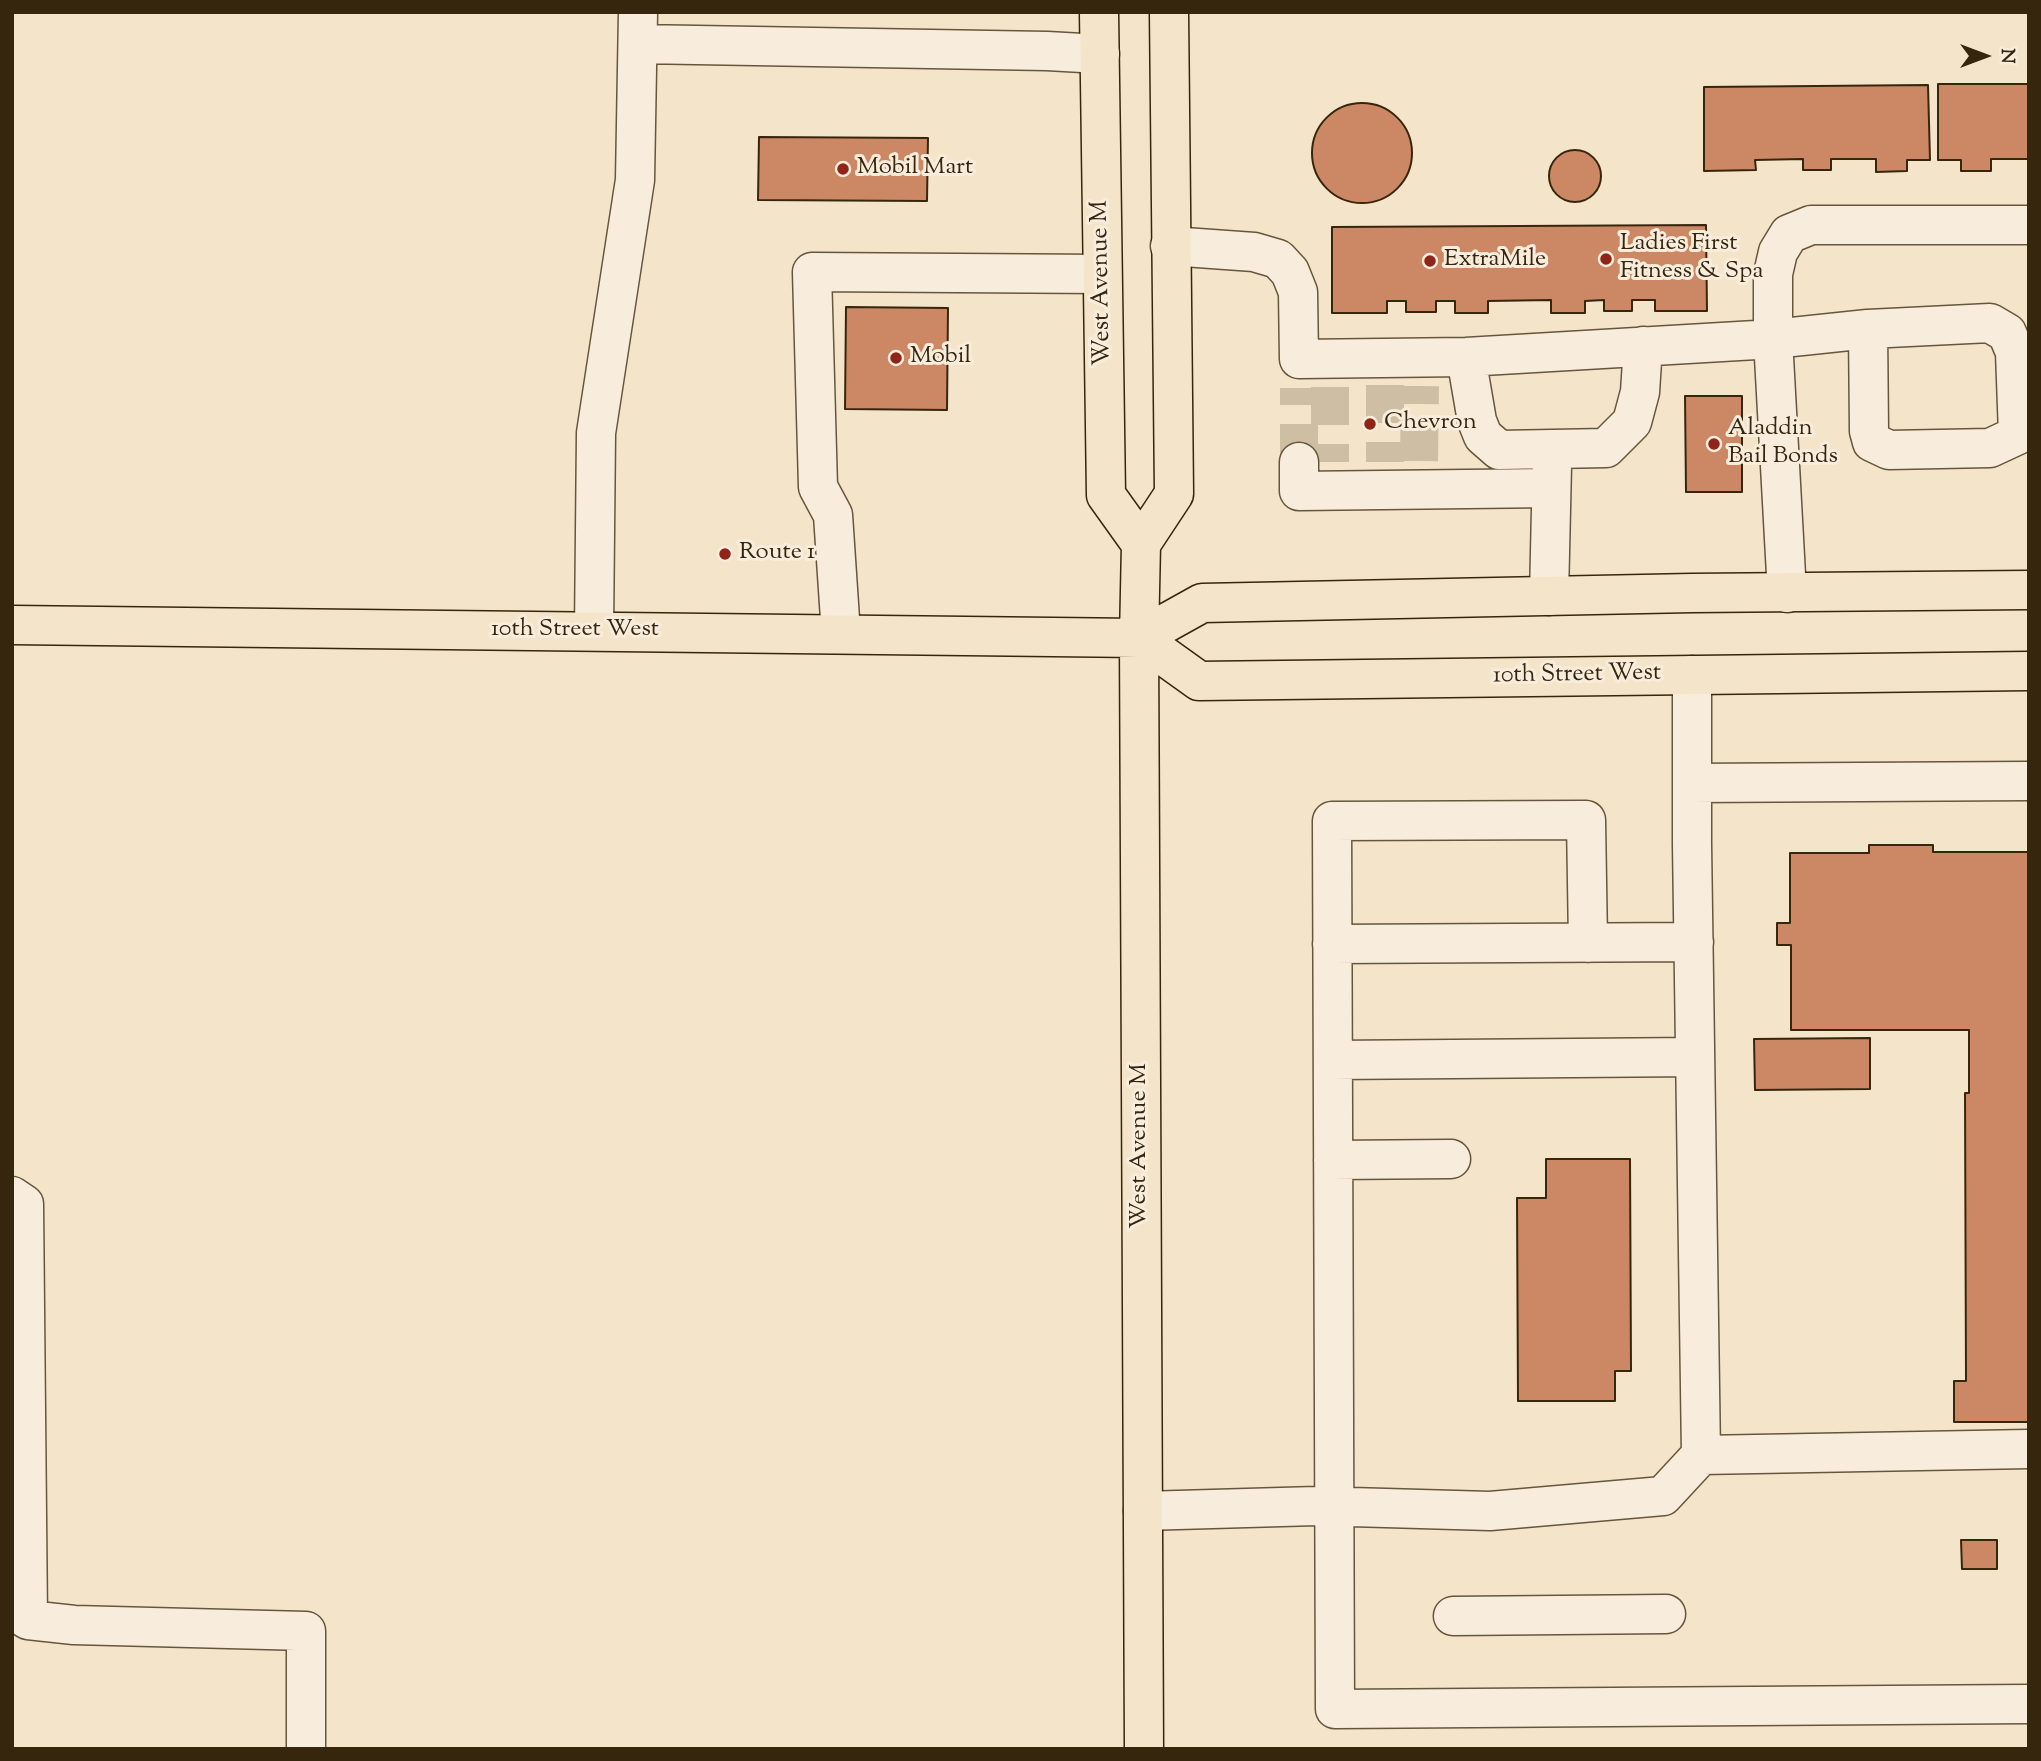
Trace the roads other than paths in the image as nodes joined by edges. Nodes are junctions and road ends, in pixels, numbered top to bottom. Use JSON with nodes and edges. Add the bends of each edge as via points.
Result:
{"nodes":[{"id":1,"x":1099,"y":12,"type":"edge"},
{"id":2,"x":1169,"y":12,"type":"edge"},
{"id":3,"x":638,"y":28,"type":"edge"},
{"id":4,"x":1100,"y":54,"type":"junction"},
{"id":5,"x":2029,"y":225,"type":"edge"},
{"id":6,"x":1170,"y":246,"type":"junction"},
{"id":7,"x":1102,"y":274,"type":"junction"},
{"id":8,"x":1868,"y":329,"type":"junction"},
{"id":9,"x":1773,"y":339,"type":"junction"},
{"id":10,"x":1643,"y":346,"type":"junction"},
{"id":11,"x":1466,"y":357,"type":"junction"},
{"id":12,"x":1552,"y":450,"type":"junction"},
{"id":13,"x":1320,"y":471,"type":"dead end"},
{"id":14,"x":1551,"y":488,"type":"junction"},
{"id":15,"x":1141,"y":544,"type":"junction"},
{"id":16,"x":2029,"y":590,"type":"edge"},
{"id":17,"x":1787,"y":593,"type":"junction"},
{"id":18,"x":1549,"y":596,"type":"junction"},
{"id":19,"x":12,"y":625,"type":"edge"},
{"id":20,"x":594,"y":631,"type":"junction"},
{"id":21,"x":841,"y":634,"type":"junction"},
{"id":22,"x":1139,"y":638,"type":"junction"},
{"id":23,"x":2029,"y":671,"type":"edge"},
{"id":24,"x":1692,"y":675,"type":"junction"},
{"id":25,"x":2029,"y":781,"type":"edge"},
{"id":26,"x":1692,"y":783,"type":"junction"},
{"id":27,"x":1693,"y":942,"type":"junction"},
{"id":28,"x":1588,"y":943,"type":"junction"},
{"id":29,"x":1332,"y":944,"type":"junction"},
{"id":30,"x":1695,"y":1057,"type":"junction"},
{"id":31,"x":1333,"y":1060,"type":"junction"},
{"id":32,"x":1451,"y":1159,"type":"dead end"},
{"id":33,"x":1333,"y":1160,"type":"junction"},
{"id":34,"x":12,"y":1196,"type":"edge"},
{"id":35,"x":2029,"y":1449,"type":"edge"},
{"id":36,"x":1701,"y":1455,"type":"junction"},
{"id":37,"x":1335,"y":1507,"type":"junction"},
{"id":38,"x":1143,"y":1511,"type":"junction"},
{"id":39,"x":1666,"y":1614,"type":"dead end"},
{"id":40,"x":20,"y":1615,"type":"edge"},
{"id":41,"x":1453,"y":1616,"type":"dead end"},
{"id":42,"x":2029,"y":1704,"type":"edge"},
{"id":43,"x":306,"y":1749,"type":"edge"},
{"id":44,"x":1144,"y":1749,"type":"edge"}],
"edges":[{"from":1,"to":4,"type":"main road","name":"West Avenue M"},
{"from":2,"to":6,"type":"main road"},
{"from":3,"to":4,"type":"lane"},
{"from":3,"to":20,"type":"lane","via":[[635,180],[596,433]]},
{"from":4,"to":7,"type":"main road","name":"West Avenue M"},
{"from":5,"to":9,"type":"lane","via":[[1811,225],[1789,234],[1778,252],[1773,274]]},
{"from":6,"to":11,"type":"lane","via":[[1254,252],[1278,259],[1290,272],[1298,292],[1315,373],[1403,371]]},
{"from":6,"to":15,"type":"main road","via":[[1174,494]]},
{"from":7,"to":15,"type":"main road","name":"West Avenue M","via":[[1106,495]]},
{"from":7,"to":21,"type":"lane","via":[[812,272],[818,487],[833,515]]},
{"from":8,"to":8,"type":"lane","via":[[1872,442],[1889,450],[1990,448],[2018,435],[2015,352],[2007,333],[1990,323]]},
{"from":8,"to":9,"type":"lane"},
{"from":9,"to":10,"type":"lane"},
{"from":9,"to":17,"type":"lane"},
{"from":10,"to":11,"type":"lane"},
{"from":10,"to":12,"type":"lane","via":[[1640,392],[1632,422],[1606,448]]},
{"from":11,"to":12,"type":"lane","via":[[1483,436],[1499,450]]},
{"from":12,"to":14,"type":"lane"},
{"from":13,"to":14,"type":"lane"},
{"from":14,"to":18,"type":"lane"},
{"from":15,"to":22,"type":"main road","name":"West Avenue M"},
{"from":16,"to":17,"type":"main road","name":"10th Street West"},
{"from":17,"to":18,"type":"main road","name":"10th Street West"},
{"from":18,"to":22,"type":"main road","name":"10th Street West","via":[[1202,603]]},
{"from":19,"to":20,"type":"main road","name":"10th Street West"},
{"from":20,"to":21,"type":"main road","name":"10th Street West"},
{"from":21,"to":22,"type":"main road","name":"10th Street West"},
{"from":22,"to":24,"type":"main road","name":"10th Street West","via":[[1199,681]]},
{"from":22,"to":38,"type":"main road","name":"West Avenue M"},
{"from":23,"to":24,"type":"main road","name":"10th Street West"},
{"from":24,"to":26,"type":"lane"},
{"from":25,"to":26,"type":"lane"},
{"from":26,"to":27,"type":"lane"},
{"from":27,"to":28,"type":"lane"},
{"from":27,"to":30,"type":"lane"},
{"from":28,"to":29,"type":"lane"},
{"from":28,"to":29,"type":"lane","via":[[1586,820],[1332,821]]},
{"from":29,"to":31,"type":"lane"},
{"from":30,"to":31,"type":"lane"},
{"from":30,"to":36,"type":"lane"},
{"from":31,"to":33,"type":"lane"},
{"from":32,"to":33,"type":"lane"},
{"from":33,"to":37,"type":"lane"},
{"from":34,"to":40,"type":"lane","via":[[24,1204]]},
{"from":35,"to":36,"type":"lane"},
{"from":36,"to":37,"type":"lane","via":[[1663,1496],[1490,1511]]},
{"from":37,"to":38,"type":"lane"},
{"from":37,"to":42,"type":"lane","via":[[1335,1709]]},
{"from":38,"to":44,"type":"main road","name":"West Avenue M"},
{"from":39,"to":41,"type":"lane"},
{"from":40,"to":43,"type":"lane","via":[[74,1625],[306,1631]]}]}
